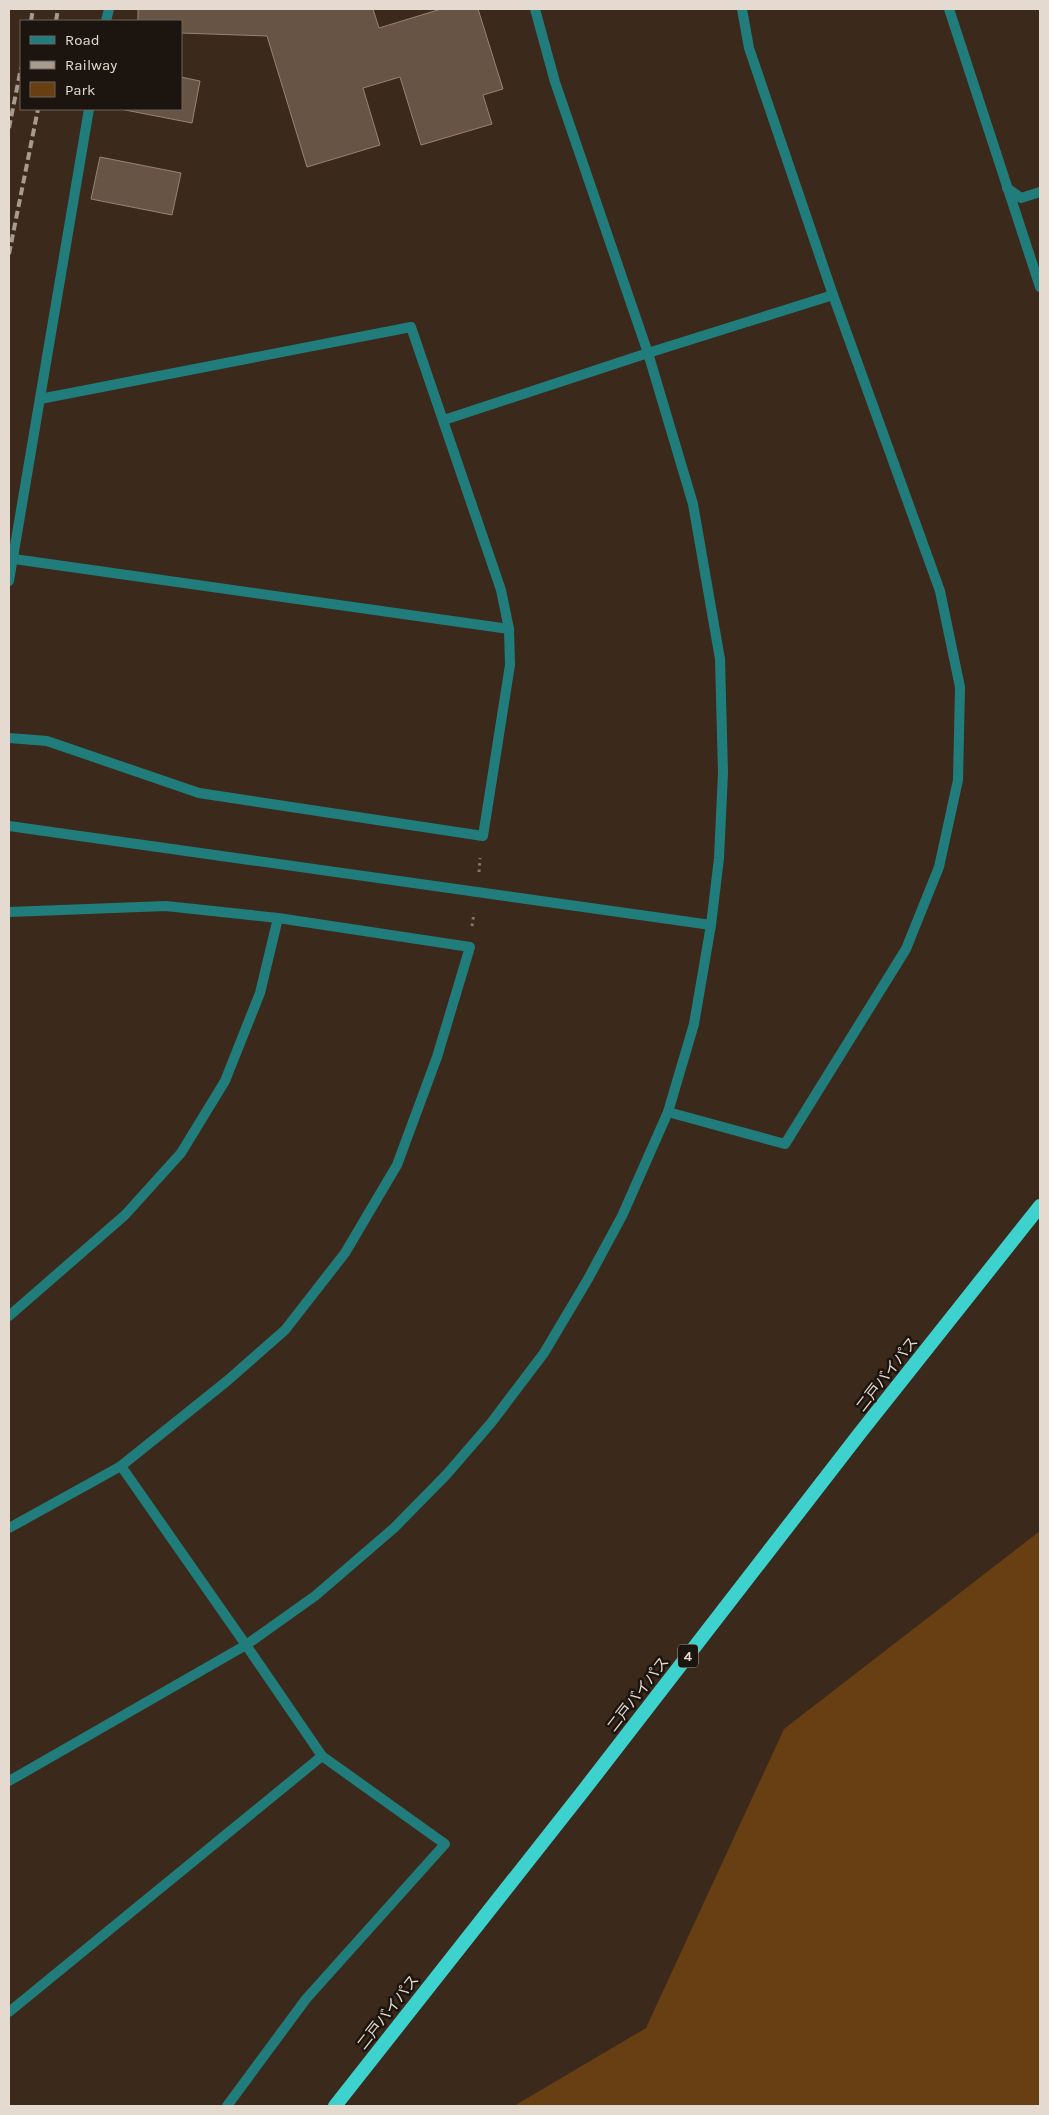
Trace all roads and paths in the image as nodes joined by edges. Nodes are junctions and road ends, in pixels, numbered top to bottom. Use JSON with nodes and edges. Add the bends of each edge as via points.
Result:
{"nodes":[{"id":1,"x":535,"y":9,"type":"edge"},
{"id":2,"x":742,"y":9,"type":"edge"},
{"id":3,"x":949,"y":9,"type":"edge"},
{"id":4,"x":89,"y":110,"type":"edge"},
{"id":5,"x":1007,"y":188,"type":"junction"},
{"id":6,"x":1040,"y":192,"type":"edge"},
{"id":7,"x":1040,"y":287,"type":"edge"},
{"id":8,"x":833,"y":295,"type":"junction"},
{"id":9,"x":648,"y":353,"type":"junction"},
{"id":10,"x":40,"y":399,"type":"junction"},
{"id":11,"x":444,"y":420,"type":"junction"},
{"id":12,"x":14,"y":559,"type":"junction"},
{"id":13,"x":9,"y":581,"type":"edge"},
{"id":14,"x":509,"y":629,"type":"junction"},
{"id":15,"x":9,"y":738,"type":"edge"},
{"id":16,"x":9,"y":826,"type":"edge"},
{"id":17,"x":483,"y":836,"type":"junction"},
{"id":18,"x":477,"y":891,"type":"junction"},
{"id":19,"x":9,"y":912,"type":"edge"},
{"id":20,"x":278,"y":918,"type":"junction"},
{"id":21,"x":711,"y":924,"type":"junction"},
{"id":22,"x":470,"y":947,"type":"junction"},
{"id":23,"x":668,"y":1112,"type":"junction"},
{"id":24,"x":1040,"y":1206,"type":"edge"},
{"id":25,"x":9,"y":1316,"type":"edge"},
{"id":26,"x":121,"y":1466,"type":"junction"},
{"id":27,"x":9,"y":1528,"type":"edge"},
{"id":28,"x":246,"y":1645,"type":"junction"},
{"id":29,"x":322,"y":1756,"type":"junction"},
{"id":30,"x":9,"y":1781,"type":"edge"},
{"id":31,"x":9,"y":2012,"type":"edge"},
{"id":32,"x":227,"y":2106,"type":"edge"},
{"id":33,"x":335,"y":2106,"type":"edge"}],
"edges":[{"from":1,"to":9,"type":"street","via":[[555,82]]},
{"from":2,"to":8,"type":"street","via":[[749,48]]},
{"from":3,"to":5,"type":"street"},
{"from":4,"to":10,"type":"street"},
{"from":5,"to":6,"type":"street","via":[[1021,198]]},
{"from":5,"to":7,"type":"street"},
{"from":8,"to":9,"type":"street"},
{"from":8,"to":23,"type":"street","via":[[940,590],[960,688],[958,780],[939,867],[906,949],[786,1144]]},
{"from":9,"to":11,"type":"street"},
{"from":9,"to":21,"type":"street","via":[[693,504],[720,659],[723,773],[719,858]]},
{"from":10,"to":11,"type":"street","via":[[411,326]]},
{"from":10,"to":12,"type":"street"},
{"from":11,"to":14,"type":"street","via":[[501,590]]},
{"from":12,"to":13,"type":"street"},
{"from":12,"to":14,"type":"street"},
{"from":14,"to":17,"type":"street","via":[[510,665]]},
{"from":15,"to":17,"type":"street","via":[[47,741],[199,793]]},
{"from":16,"to":18,"type":"street"},
{"from":17,"to":18,"type":"path"},
{"from":18,"to":21,"type":"street"},
{"from":18,"to":22,"type":"path"},
{"from":19,"to":20,"type":"street","via":[[166,906]]},
{"from":20,"to":22,"type":"street"},
{"from":20,"to":25,"type":"street","via":[[260,993],[225,1081],[181,1153],[125,1216]]},
{"from":21,"to":23,"type":"street","via":[[694,1024]]},
{"from":22,"to":26,"type":"street","via":[[437,1057],[397,1165],[345,1253],[285,1330]]},
{"from":23,"to":28,"type":"street","via":[[622,1216],[588,1279],[544,1353],[491,1423],[394,1528],[314,1596]]},
{"from":24,"to":33,"type":"highway","name":"二戸バイパス","number":"4"},
{"from":26,"to":27,"type":"street"},
{"from":26,"to":28,"type":"street"},
{"from":28,"to":29,"type":"street"},
{"from":28,"to":30,"type":"street"},
{"from":29,"to":31,"type":"street"},
{"from":29,"to":32,"type":"street","via":[[445,1844],[306,1999]]}]}
